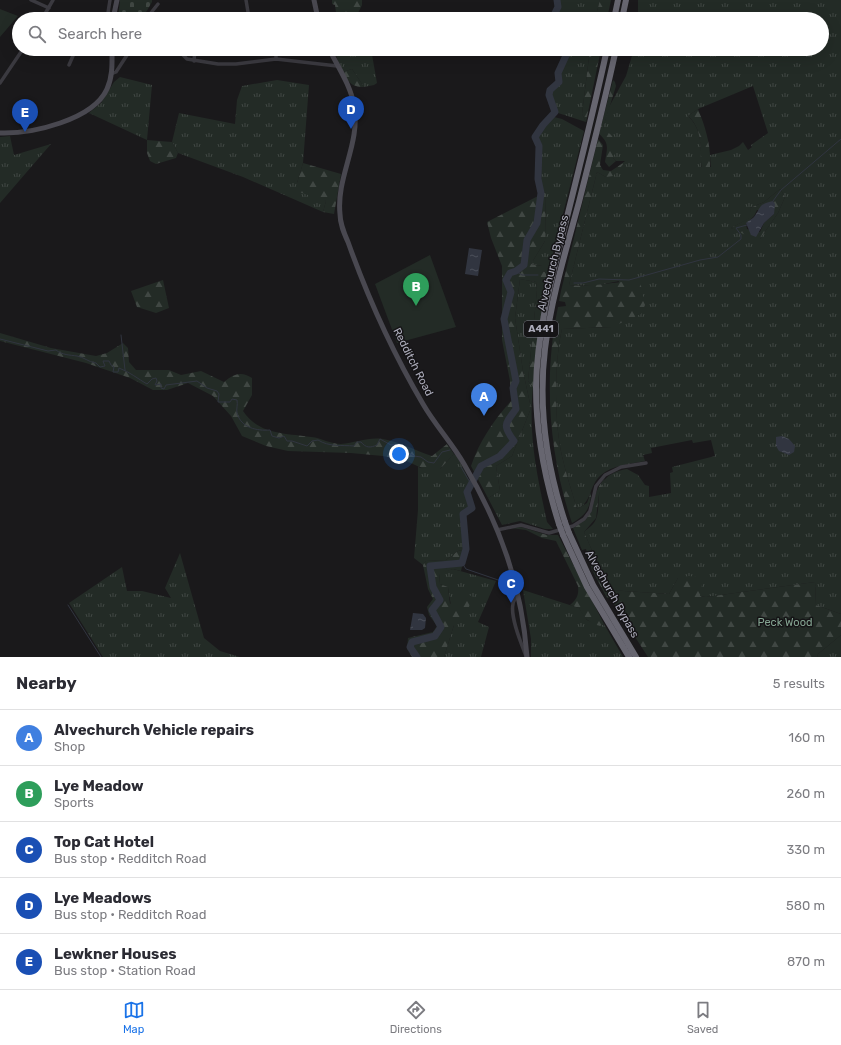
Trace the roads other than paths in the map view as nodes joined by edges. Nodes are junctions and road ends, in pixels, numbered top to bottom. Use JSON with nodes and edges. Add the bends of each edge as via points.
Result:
{"nodes":[{"id":1,"x":31,"y":0,"type":"edge"},
{"id":2,"x":53,"y":0,"type":"edge"},
{"id":3,"x":110,"y":0,"type":"edge"},
{"id":4,"x":117,"y":0,"type":"edge"},
{"id":5,"x":246,"y":0,"type":"edge"},
{"id":6,"x":314,"y":0,"type":"edge"},
{"id":7,"x":618,"y":0,"type":"edge"},
{"id":8,"x":626,"y":0,"type":"edge"},
{"id":9,"x":158,"y":4,"type":"dead end"},
{"id":10,"x":49,"y":8,"type":"junction"},
{"id":11,"x":46,"y":12,"type":"edge"},
{"id":12,"x":108,"y":12,"type":"edge"},
{"id":13,"x":114,"y":12,"type":"edge"},
{"id":14,"x":151,"y":12,"type":"edge"},
{"id":15,"x":248,"y":12,"type":"edge"},
{"id":16,"x":317,"y":12,"type":"edge"},
{"id":17,"x":615,"y":12,"type":"edge"},
{"id":18,"x":623,"y":12,"type":"edge"},
{"id":19,"x":18,"y":56,"type":"edge"},
{"id":20,"x":73,"y":56,"type":"edge"},
{"id":21,"x":112,"y":56,"type":"edge"},
{"id":22,"x":126,"y":56,"type":"edge"},
{"id":23,"x":182,"y":56,"type":"edge"},
{"id":24,"x":194,"y":56,"type":"edge"},
{"id":25,"x":332,"y":56,"type":"edge"},
{"id":26,"x":605,"y":56,"type":"edge"},
{"id":27,"x":614,"y":56,"type":"edge"},
{"id":28,"x":276,"y":59,"type":"joint"},
{"id":29,"x":194,"y":61,"type":"junction"},
{"id":30,"x":69,"y":65,"type":"dead end"},
{"id":31,"x":337,"y":66,"type":"junction"},
{"id":32,"x":111,"y":74,"type":"junction"},
{"id":33,"x":0,"y":83,"type":"edge"},
{"id":34,"x":0,"y":133,"type":"edge"},
{"id":35,"x":646,"y":463,"type":"dead end"},
{"id":36,"x":562,"y":523,"type":"junction"},
{"id":37,"x":497,"y":530,"type":"junction"},
{"id":38,"x":566,"y":534,"type":"junction"},
{"id":39,"x":518,"y":594,"type":"junction"},
{"id":40,"x":527,"y":657,"type":"edge"},
{"id":41,"x":629,"y":657,"type":"edge"},
{"id":42,"x":636,"y":657,"type":"edge"}],
"edges":[{"from":1,"to":10,"type":"street"},
{"from":2,"to":10,"type":"street"},
{"from":3,"to":12,"type":"street"},
{"from":4,"to":13,"type":"main road"},
{"from":5,"to":15,"type":"street"},
{"from":6,"to":16,"type":"main road"},
{"from":7,"to":17,"type":"highway"},
{"from":8,"to":18,"type":"highway"},
{"from":9,"to":14,"type":"street"},
{"from":10,"to":11,"type":"street"},
{"from":19,"to":33,"type":"street"},
{"from":20,"to":30,"type":"street"},
{"from":21,"to":32,"type":"main road"},
{"from":22,"to":32,"type":"street","via":[[116,72]]},
{"from":23,"to":29,"type":"street"},
{"from":24,"to":29,"type":"street"},
{"from":25,"to":31,"type":"main road","name":"Redditch Road"},
{"from":26,"to":36,"type":"highway","name":"Alvechurch Bypass","number":"A441","via":[[548,294],[539,350],[536,387],[539,432],[546,476]]},
{"from":27,"to":36,"type":"highway","name":"Alvechurch Bypass","number":"A441","via":[[595,142],[554,296],[545,350],[545,433]]},
{"from":28,"to":29,"type":"street","via":[[232,64]]},
{"from":28,"to":31,"type":"street"},
{"from":31,"to":37,"type":"main road","name":"Redditch Road","via":[[350,92],[355,116],[354,136],[340,201],[342,224],[368,294],[403,367],[428,413],[469,472]]},
{"from":32,"to":34,"type":"main road","via":[[102,96],[77,116],[26,131]]},
{"from":35,"to":37,"type":"street","via":[[621,467],[605,475],[596,486],[590,511],[584,519],[573,526],[549,533],[521,525]]},
{"from":36,"to":38,"type":"highway","name":"Alvechurch Bypass","number":"A441","bridge":true},
{"from":37,"to":39,"type":"main road","name":"Redditch Road"},
{"from":38,"to":41,"type":"highway","name":"Alvechurch Bypass","number":"A441","via":[[587,587]]},
{"from":38,"to":42,"type":"highway","name":"Alvechurch Bypass","number":"A441"},
{"from":39,"to":40,"type":"main road","name":"Redditch Road","via":[[524,620]]},
{"from":39,"to":40,"type":"street","via":[[513,603],[514,617],[520,642]]}]}
